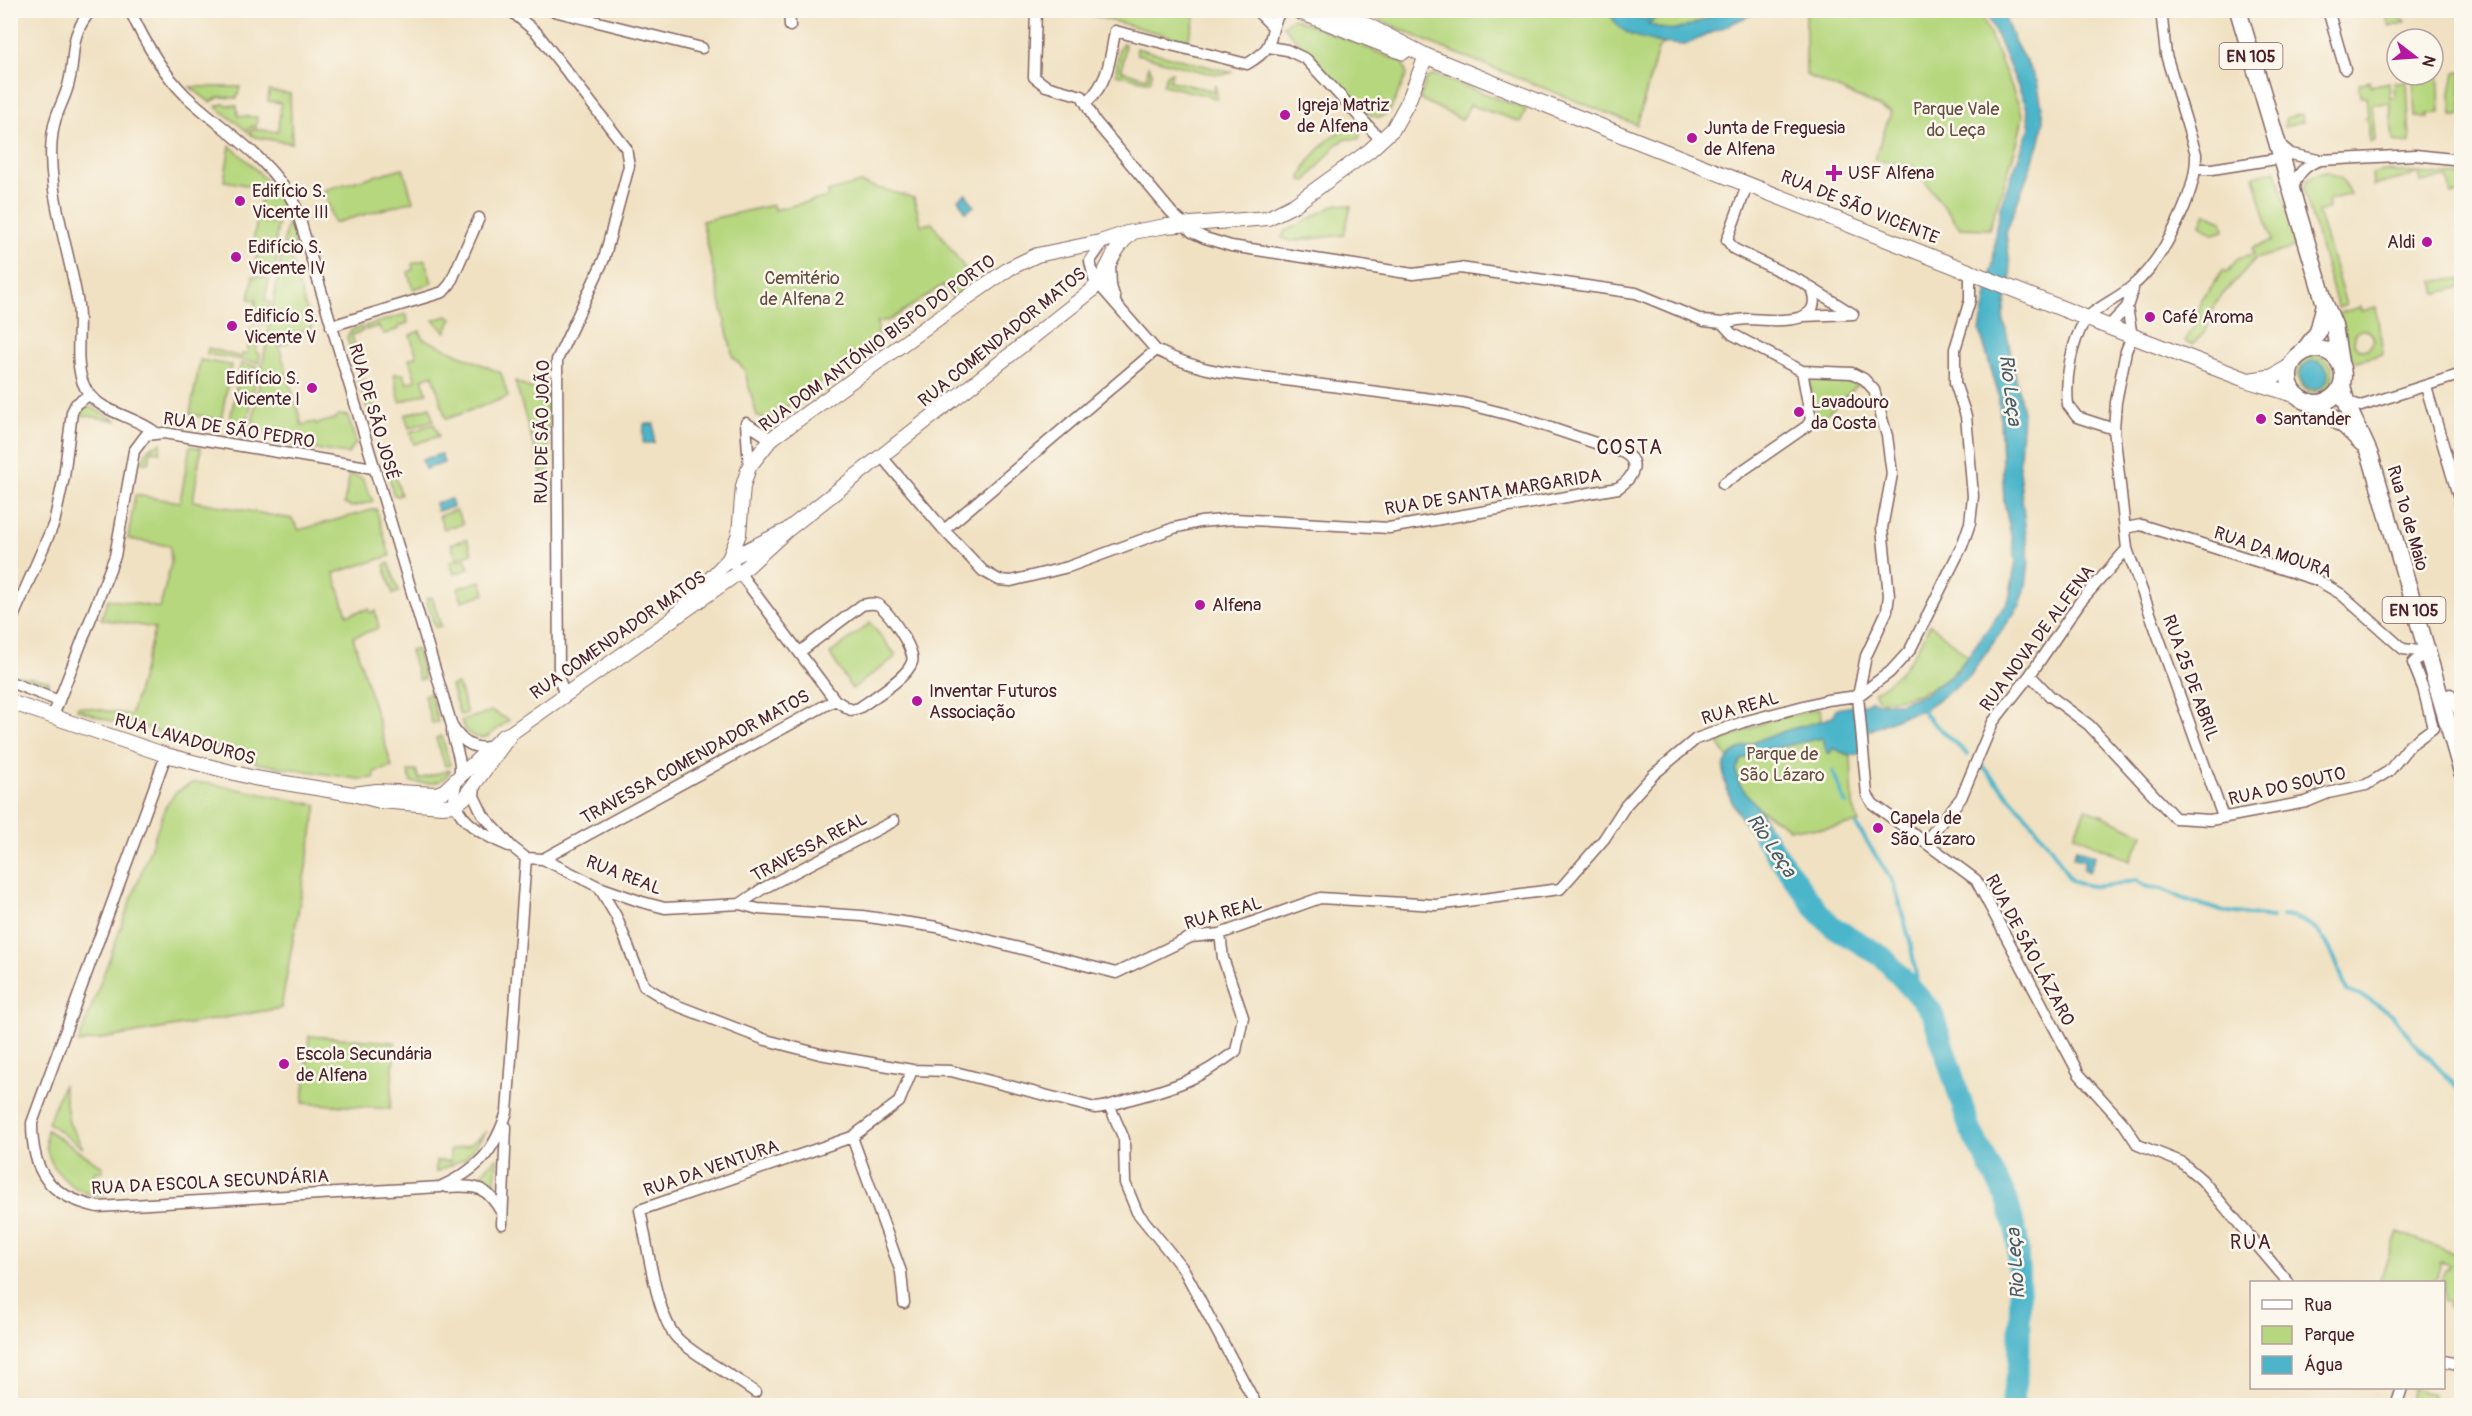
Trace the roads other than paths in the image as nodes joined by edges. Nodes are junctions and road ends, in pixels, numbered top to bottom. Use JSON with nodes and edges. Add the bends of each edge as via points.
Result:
{"nodes":[{"id":1,"x":91,"y":10,"type":"edge"},
{"id":2,"x":130,"y":10,"type":"edge"},
{"id":3,"x":550,"y":10,"type":"edge"},
{"id":4,"x":789,"y":10,"type":"edge"},
{"id":5,"x":1036,"y":10,"type":"edge"},
{"id":6,"x":1256,"y":10,"type":"edge"},
{"id":7,"x":1281,"y":10,"type":"edge"},
{"id":8,"x":1296,"y":10,"type":"edge"},
{"id":9,"x":1310,"y":10,"type":"edge"},
{"id":10,"x":2161,"y":10,"type":"edge"},
{"id":11,"x":2238,"y":10,"type":"edge"},
{"id":12,"x":2328,"y":10,"type":"edge"},
{"id":13,"x":513,"y":11,"type":"edge"},
{"id":14,"x":1334,"y":15,"type":"edge"},
{"id":15,"x":1358,"y":17,"type":"edge"},
{"id":16,"x":790,"y":26,"type":"dead end"},
{"id":17,"x":1273,"y":27,"type":"junction"},
{"id":18,"x":1269,"y":47,"type":"junction"},
{"id":19,"x":702,"y":48,"type":"dead end"},
{"id":20,"x":1426,"y":56,"type":"junction"},
{"id":21,"x":2345,"y":69,"type":"dead end"},
{"id":22,"x":1087,"y":102,"type":"junction"},
{"id":23,"x":1382,"y":141,"type":"junction"},
{"id":24,"x":2276,"y":141,"type":"junction"},
{"id":25,"x":2282,"y":158,"type":"junction"},
{"id":26,"x":2321,"y":160,"type":"junction"},
{"id":27,"x":2462,"y":160,"type":"edge"},
{"id":28,"x":2196,"y":169,"type":"junction"},
{"id":29,"x":1748,"y":183,"type":"junction"},
{"id":30,"x":2293,"y":195,"type":"junction"},
{"id":31,"x":478,"y":218,"type":"dead end"},
{"id":32,"x":1185,"y":224,"type":"junction"},
{"id":33,"x":1133,"y":233,"type":"junction"},
{"id":34,"x":1100,"y":246,"type":"junction"},
{"id":35,"x":1972,"y":272,"type":"junction"},
{"id":36,"x":1105,"y":276,"type":"junction"},
{"id":37,"x":2134,"y":285,"type":"junction"},
{"id":38,"x":1811,"y":288,"type":"junction"},
{"id":39,"x":2116,"y":300,"type":"junction"},
{"id":40,"x":2325,"y":304,"type":"junction"},
{"id":41,"x":2127,"y":307,"type":"junction"},
{"id":42,"x":1803,"y":316,"type":"junction"},
{"id":43,"x":2086,"y":318,"type":"junction"},
{"id":44,"x":1722,"y":323,"type":"junction"},
{"id":45,"x":331,"y":326,"type":"junction"},
{"id":46,"x":2108,"y":327,"type":"junction"},
{"id":47,"x":2132,"y":336,"type":"junction"},
{"id":48,"x":1156,"y":350,"type":"junction"},
{"id":49,"x":2303,"y":352,"type":"junction"},
{"id":50,"x":2340,"y":363,"type":"junction"},
{"id":51,"x":2291,"y":366,"type":"junction"},
{"id":52,"x":1802,"y":370,"type":"junction"},
{"id":53,"x":2462,"y":374,"type":"edge"},
{"id":54,"x":2247,"y":380,"type":"junction"},
{"id":55,"x":2342,"y":384,"type":"junction"},
{"id":56,"x":2426,"y":387,"type":"junction"},
{"id":57,"x":89,"y":395,"type":"junction"},
{"id":58,"x":2305,"y":399,"type":"junction"},
{"id":59,"x":2345,"y":402,"type":"junction"},
{"id":60,"x":2114,"y":429,"type":"junction"},
{"id":61,"x":155,"y":432,"type":"junction"},
{"id":62,"x":771,"y":439,"type":"junction"},
{"id":63,"x":2367,"y":448,"type":"junction"},
{"id":64,"x":882,"y":457,"type":"junction"},
{"id":65,"x":749,"y":467,"type":"junction"},
{"id":66,"x":373,"y":468,"type":"junction"},
{"id":67,"x":1723,"y":484,"type":"dead end"},
{"id":68,"x":2462,"y":509,"type":"edge"},
{"id":69,"x":740,"y":517,"type":"junction"},
{"id":70,"x":2126,"y":528,"type":"junction"},
{"id":71,"x":944,"y":530,"type":"junction"},
{"id":72,"x":786,"y":531,"type":"junction"},
{"id":73,"x":756,"y":543,"type":"junction"},
{"id":74,"x":773,"y":544,"type":"junction"},
{"id":75,"x":2127,"y":549,"type":"junction"},
{"id":76,"x":729,"y":559,"type":"junction"},
{"id":77,"x":740,"y":572,"type":"junction"},
{"id":78,"x":674,"y":617,"type":"junction"},
{"id":79,"x":10,"y":624,"type":"edge"},
{"id":80,"x":801,"y":651,"type":"junction"},
{"id":81,"x":2426,"y":652,"type":"junction"},
{"id":82,"x":2030,"y":675,"type":"junction"},
{"id":83,"x":10,"y":682,"type":"edge"},
{"id":84,"x":2462,"y":689,"type":"edge"},
{"id":85,"x":565,"y":694,"type":"junction"},
{"id":86,"x":2445,"y":696,"type":"junction"},
{"id":87,"x":835,"y":700,"type":"junction"},
{"id":88,"x":1858,"y":700,"type":"junction"},
{"id":89,"x":59,"y":701,"type":"junction"},
{"id":90,"x":10,"y":702,"type":"edge"},
{"id":91,"x":53,"y":716,"type":"junction"},
{"id":92,"x":2462,"y":718,"type":"edge"},
{"id":93,"x":452,"y":726,"type":"junction"},
{"id":94,"x":457,"y":753,"type":"junction"},
{"id":95,"x":166,"y":755,"type":"junction"},
{"id":96,"x":481,"y":757,"type":"junction"},
{"id":97,"x":2462,"y":772,"type":"edge"},
{"id":98,"x":459,"y":777,"type":"junction"},
{"id":99,"x":476,"y":784,"type":"junction"},
{"id":100,"x":353,"y":794,"type":"junction"},
{"id":101,"x":436,"y":794,"type":"junction"},
{"id":102,"x":456,"y":801,"type":"junction"},
{"id":103,"x":420,"y":805,"type":"junction"},
{"id":104,"x":483,"y":815,"type":"junction"},
{"id":105,"x":2223,"y":818,"type":"junction"},
{"id":106,"x":466,"y":820,"type":"junction"},
{"id":107,"x":894,"y":821,"type":"dead end"},
{"id":108,"x":1925,"y":842,"type":"junction"},
{"id":109,"x":512,"y":847,"type":"junction"},
{"id":110,"x":526,"y":858,"type":"junction"},
{"id":111,"x":543,"y":858,"type":"junction"},
{"id":112,"x":599,"y":887,"type":"junction"},
{"id":113,"x":740,"y":904,"type":"junction"},
{"id":114,"x":1220,"y":934,"type":"junction"},
{"id":115,"x":912,"y":1070,"type":"junction"},
{"id":116,"x":1110,"y":1107,"type":"junction"},
{"id":117,"x":507,"y":1112,"type":"junction"},
{"id":118,"x":852,"y":1137,"type":"junction"},
{"id":119,"x":440,"y":1187,"type":"junction"},
{"id":120,"x":2287,"y":1281,"type":"edge"},
{"id":121,"x":904,"y":1303,"type":"dead end"},
{"id":122,"x":2445,"y":1361,"type":"edge"},
{"id":123,"x":2462,"y":1365,"type":"edge"},
{"id":124,"x":2402,"y":1389,"type":"edge"},
{"id":125,"x":755,"y":1392,"type":"dead end"},
{"id":126,"x":1257,"y":1406,"type":"edge"},
{"id":127,"x":2396,"y":1406,"type":"edge"}],
"edges":[{"from":1,"to":57,"type":"street","via":[[75,33],[69,82],[54,125],[52,146],[52,176],[78,304],[80,368]]},
{"from":2,"to":45,"type":"street","name":"RUA DE SÃO JOSÉ","via":[[176,85],[256,154],[290,196]]},
{"from":3,"to":19,"type":"street"},
{"from":4,"to":16,"type":"street"},
{"from":5,"to":22,"type":"street","via":[[1034,77],[1046,86],[1082,96]]},
{"from":6,"to":17,"type":"street"},
{"from":7,"to":17,"type":"street"},
{"from":8,"to":14,"type":"main road","name":"RUA DE SÃO VICENTE"},
{"from":9,"to":14,"type":"street"},
{"from":10,"to":28,"type":"street","via":[[2166,55],[2196,154]]},
{"from":11,"to":24,"type":"main road","number":"EN 105"},
{"from":12,"to":21,"type":"street"},
{"from":13,"to":85,"type":"street","name":"RUA DE SÃO JOÃO","via":[[537,33],[629,155],[604,258],[557,360],[559,679]]},
{"from":14,"to":15,"type":"main road","name":"RUA DE SÃO VICENTE"},
{"from":14,"to":20,"type":"main road","name":"RUA DE SÃO VICENTE","via":[[1413,56]]},
{"from":15,"to":20,"type":"main road","name":"RUA DE SÃO VICENTE"},
{"from":17,"to":18,"type":"street"},
{"from":18,"to":22,"type":"street","via":[[1262,56],[1246,64],[1115,31],[1108,72]]},
{"from":18,"to":23,"type":"street","via":[[1306,59]]},
{"from":20,"to":23,"type":"street","via":[[1408,102]]},
{"from":20,"to":29,"type":"main road","name":"RUA DE SÃO VICENTE"},
{"from":22,"to":32,"type":"street","via":[[1095,122]]},
{"from":23,"to":32,"type":"street","via":[[1300,202],[1268,218]]},
{"from":24,"to":25,"type":"main road","number":"EN 105"},
{"from":24,"to":26,"type":"street","via":[[2290,154]]},
{"from":25,"to":28,"type":"street"},
{"from":25,"to":30,"type":"main road","number":"EN 105"},
{"from":26,"to":27,"type":"street","via":[[2415,155]]},
{"from":26,"to":30,"type":"street","via":[[2302,171]]},
{"from":28,"to":37,"type":"street","via":[[2173,231]]},
{"from":29,"to":35,"type":"main road","name":"RUA DE SÃO VICENTE"},
{"from":29,"to":38,"type":"street","via":[[1727,240],[1734,249]]},
{"from":30,"to":40,"type":"main road","number":"EN 105"},
{"from":31,"to":45,"type":"street","via":[[443,292]]},
{"from":32,"to":33,"type":"street"},
{"from":32,"to":44,"type":"street","via":[[1192,232],[1231,246],[1389,271],[1413,274],[1460,268],[1636,293],[1704,321]]},
{"from":33,"to":34,"type":"street","name":"RUA DOM ANTÓNIO BISPO DO PORTO"},
{"from":33,"to":36,"type":"street","name":"RUA COMENDADOR MATOS","via":[[1113,253]]},
{"from":34,"to":36,"type":"street","name":"RUA DE SANTA MARGARIDA"},
{"from":34,"to":36,"type":"street","via":[[1090,261],[1090,270]]},
{"from":34,"to":62,"type":"street","name":"RUA DOM ANTÓNIO BISPO DO PORTO","via":[[1036,255],[1010,268]]},
{"from":35,"to":43,"type":"main road","name":"RUA DE SÃO VICENTE"},
{"from":35,"to":88,"type":"street","via":[[1970,300],[1955,349],[1955,383],[1966,416],[1973,496],[1970,523],[1910,650]]},
{"from":36,"to":48,"type":"street","name":"RUA DE SANTA MARGARIDA","via":[[1117,302]]},
{"from":36,"to":64,"type":"street","name":"RUA COMENDADOR MATOS"},
{"from":37,"to":39,"type":"street"},
{"from":37,"to":41,"type":"street"},
{"from":38,"to":42,"type":"street","via":[[1813,303]]},
{"from":38,"to":42,"type":"street","via":[[1853,314]]},
{"from":39,"to":43,"type":"street"},
{"from":39,"to":46,"type":"street"},
{"from":40,"to":49,"type":"main road","via":[[2321,324]]},
{"from":40,"to":50,"type":"main road","number":"EN 105","via":[[2336,334]]},
{"from":41,"to":46,"type":"street"},
{"from":41,"to":47,"type":"street"},
{"from":42,"to":44,"type":"street","via":[[1794,321],[1748,319]]},
{"from":43,"to":46,"type":"main road","name":"RUA DE SÃO VICENTE"},
{"from":43,"to":60,"type":"street","via":[[2069,366],[2068,405],[2077,417]]},
{"from":44,"to":52,"type":"street","via":[[1732,334]]},
{"from":45,"to":66,"type":"street","name":"RUA DE SÃO JOSÉ"},
{"from":46,"to":47,"type":"main road","name":"RUA DE SÃO VICENTE"},
{"from":47,"to":54,"type":"main road","name":"RUA DE SÃO VICENTE"},
{"from":47,"to":60,"type":"street","via":[[2116,402]]},
{"from":48,"to":71,"type":"street"},
{"from":48,"to":71,"type":"street","name":"RUA DE SANTA MARGARIDA","via":[[1194,367],[1463,403],[1518,417],[1631,456],[1633,475],[1618,488],[1389,528],[1234,519],[1200,522],[1068,567],[1011,581],[999,580],[983,571]]},
{"from":49,"to":50,"type":"main road","via":[[2320,348]]},
{"from":49,"to":51,"type":"main road"},
{"from":50,"to":55,"type":"main road","number":"EN 105"},
{"from":51,"to":54,"type":"main road","via":[[2272,377]]},
{"from":51,"to":58,"type":"main road","via":[[2291,384]]},
{"from":52,"to":67,"type":"street","via":[[1811,420],[1807,426]]},
{"from":52,"to":88,"type":"street","name":"RUA DE SÃO LÁZARO","via":[[1852,373],[1864,379],[1874,390],[1887,436],[1892,474],[1882,547],[1889,595],[1887,611],[1866,656]]},
{"from":53,"to":56,"type":"street"},
{"from":54,"to":58,"type":"main road","name":"RUA DE SÃO VICENTE"},
{"from":55,"to":58,"type":"main road","via":[[2329,400]]},
{"from":55,"to":59,"type":"main road","name":"Rua 1º de Maio","number":"EN 105"},
{"from":56,"to":59,"type":"street","via":[[2361,406]]},
{"from":56,"to":68,"type":"street"},
{"from":57,"to":61,"type":"street"},
{"from":57,"to":79,"type":"street","via":[[72,412],[54,523]]},
{"from":58,"to":63,"type":"main road","name":"Rua 1º de Maio","number":"EN 105","via":[[2346,427]]},
{"from":59,"to":63,"type":"main road","name":"Rua 1º de Maio","number":"EN 105"},
{"from":60,"to":70,"type":"street"},
{"from":61,"to":66,"type":"street","name":"RUA DE SÃO PEDRO"},
{"from":61,"to":89,"type":"street","name":"RUA DE SÃO PEDRO","via":[[146,435],[134,451],[117,551]]},
{"from":62,"to":65,"type":"street","name":"RUA DOM ANTÓNIO BISPO DO PORTO"},
{"from":62,"to":65,"type":"street","via":[[746,423]]},
{"from":63,"to":81,"type":"main road","name":"Rua 1º de Maio","number":"EN 105"},
{"from":64,"to":71,"type":"street","name":"RUA DE SANTA MARGARIDA"},
{"from":64,"to":72,"type":"street","name":"RUA COMENDADOR MATOS"},
{"from":65,"to":69,"type":"street","name":"RUA DOM ANTÓNIO BISPO DO PORTO"},
{"from":66,"to":93,"type":"street","name":"RUA DE SÃO JOSÉ"},
{"from":69,"to":73,"type":"street"},
{"from":69,"to":76,"type":"street","name":"RUA DOM ANTÓNIO BISPO DO PORTO","via":[[739,534]]},
{"from":70,"to":75,"type":"street"},
{"from":70,"to":81,"type":"street","name":"RUA DA MOURA","via":[[2141,525],[2318,580],[2341,594],[2403,649]]},
{"from":72,"to":73,"type":"street","name":"RUA COMENDADOR MATOS"},
{"from":72,"to":74,"type":"street","name":"RUA COMENDADOR MATOS"},
{"from":73,"to":74,"type":"street"},
{"from":73,"to":76,"type":"street","name":"RUA COMENDADOR MATOS"},
{"from":74,"to":77,"type":"street","name":"RUA COMENDADOR MATOS"},
{"from":75,"to":82,"type":"street","name":"RUA NOVA DE ALFENA","via":[[2080,602]]},
{"from":75,"to":105,"type":"street","name":"RUA 25 DE ABRIL"},
{"from":76,"to":77,"type":"street","name":"TRAVESSA COMENDADOR MATOS"},
{"from":76,"to":78,"type":"street","name":"RUA DOM ANTÓNIO BISPO DO PORTO"},
{"from":77,"to":78,"type":"street","name":"RUA COMENDADOR MATOS"},
{"from":77,"to":80,"type":"street","name":"TRAVESSA COMENDADOR MATOS"},
{"from":78,"to":85,"type":"street","name":"RUA COMENDADOR MATOS"},
{"from":80,"to":87,"type":"street","name":"TRAVESSA COMENDADOR MATOS"},
{"from":80,"to":87,"type":"street","via":[[870,603],[880,606],[913,651],[909,670],[859,708],[850,710]]},
{"from":81,"to":86,"type":"main road","name":"Rua 1º de Maio","number":"EN 105"},
{"from":81,"to":105,"type":"street","name":"RUA DO SOUTO","via":[[2413,663],[2433,728],[2410,745],[2389,771],[2366,785],[2306,802]]},
{"from":82,"to":105,"type":"street","name":"RUA DO SOUTO","via":[[2050,696],[2089,725],[2175,818]]},
{"from":82,"to":108,"type":"street","name":"RUA NOVA DE ALFENA","via":[[1992,722],[1961,798]]},
{"from":83,"to":89,"type":"street"},
{"from":84,"to":86,"type":"street"},
{"from":85,"to":96,"type":"street","name":"RUA COMENDADOR MATOS","via":[[502,736]]},
{"from":86,"to":92,"type":"street"},
{"from":86,"to":97,"type":"main road","name":"Rua 1º de Maio","number":"EN 105"},
{"from":87,"to":111,"type":"street","name":"TRAVESSA COMENDADOR MATOS"},
{"from":88,"to":108,"type":"street","name":"RUA DE SÃO LÁZARO","via":[[1864,784],[1873,804]]},
{"from":88,"to":114,"type":"street","name":"RUA REAL","via":[[1827,700],[1696,739],[1633,798],[1604,839],[1560,889],[1436,905],[1320,898]]},
{"from":89,"to":91,"type":"street","name":"RUA DE SÃO PEDRO"},
{"from":90,"to":91,"type":"street","name":"RUA LAVADOUROS"},
{"from":91,"to":95,"type":"street","name":"RUA LAVADOUROS"},
{"from":93,"to":94,"type":"street","name":"RUA DE SÃO JOSÉ"},
{"from":93,"to":96,"type":"street","name":"RUA DE SÃO JOSÉ"},
{"from":94,"to":96,"type":"street"},
{"from":94,"to":98,"type":"street","name":"RUA DE SÃO JOSÉ"},
{"from":95,"to":100,"type":"street","name":"RUA LAVADOUROS","via":[[254,778]]},
{"from":95,"to":119,"type":"street","name":"RUA DA ESCOLA SECUNDÁRIA","via":[[32,1122],[32,1148],[38,1169],[53,1189],[77,1203],[98,1207]]},
{"from":96,"to":98,"type":"street","name":"RUA COMENDADOR MATOS"},
{"from":96,"to":99,"type":"street","name":"RUA COMENDADOR MATOS"},
{"from":98,"to":101,"type":"street"},
{"from":98,"to":102,"type":"street"},
{"from":99,"to":102,"type":"street"},
{"from":99,"to":104,"type":"street","via":[[474,796]]},
{"from":100,"to":101,"type":"street","name":"RUA LAVADOUROS"},
{"from":100,"to":103,"type":"street","name":"RUA LAVADOUROS"},
{"from":101,"to":102,"type":"street"},
{"from":102,"to":103,"type":"street","name":"RUA LAVADOUROS"},
{"from":102,"to":104,"type":"street"},
{"from":102,"to":106,"type":"street"},
{"from":103,"to":106,"type":"street"},
{"from":104,"to":109,"type":"street"},
{"from":106,"to":109,"type":"street"},
{"from":107,"to":113,"type":"street","name":"TRAVESSA REAL"},
{"from":108,"to":120,"type":"street","name":"RUA DE SÃO LÁZARO","via":[[1976,880],[2079,1074],[2100,1101],[2124,1124],[2138,1145],[2181,1162],[2202,1180]]},
{"from":109,"to":110,"type":"street"},
{"from":110,"to":111,"type":"street","name":"RUA REAL"},
{"from":110,"to":117,"type":"street","name":"RUA DA ESCOLA SECUNDÁRIA"},
{"from":111,"to":112,"type":"street","name":"RUA REAL"},
{"from":112,"to":113,"type":"street","name":"RUA REAL","via":[[664,908]]},
{"from":112,"to":115,"type":"street","via":[[616,916],[644,986],[673,1004],[766,1040]]},
{"from":113,"to":114,"type":"street","name":"RUA REAL","via":[[936,927],[1116,973],[1191,937]]},
{"from":114,"to":116,"type":"street","via":[[1223,957],[1243,1017],[1236,1051],[1207,1072],[1176,1087]]},
{"from":115,"to":116,"type":"street","via":[[951,1071],[1095,1108]]},
{"from":115,"to":118,"type":"street","name":"RUA DA VENTURA","via":[[899,1102]]},
{"from":116,"to":126,"type":"street","via":[[1124,1139],[1125,1183],[1137,1212],[1184,1270]]},
{"from":117,"to":119,"type":"street","name":"RUA DA ESCOLA SECUNDÁRIA","via":[[500,1135],[479,1164],[463,1177]]},
{"from":117,"to":119,"type":"street","name":"RUA DA ESCOLA SECUNDÁRIA","via":[[502,1219],[492,1195],[477,1186]]},
{"from":118,"to":121,"type":"street","via":[[901,1272]]},
{"from":118,"to":125,"type":"street","name":"RUA DA VENTURA","via":[[640,1210],[656,1286],[677,1339]]},
{"from":122,"to":123,"type":"street"},
{"from":124,"to":127,"type":"street"}]}
